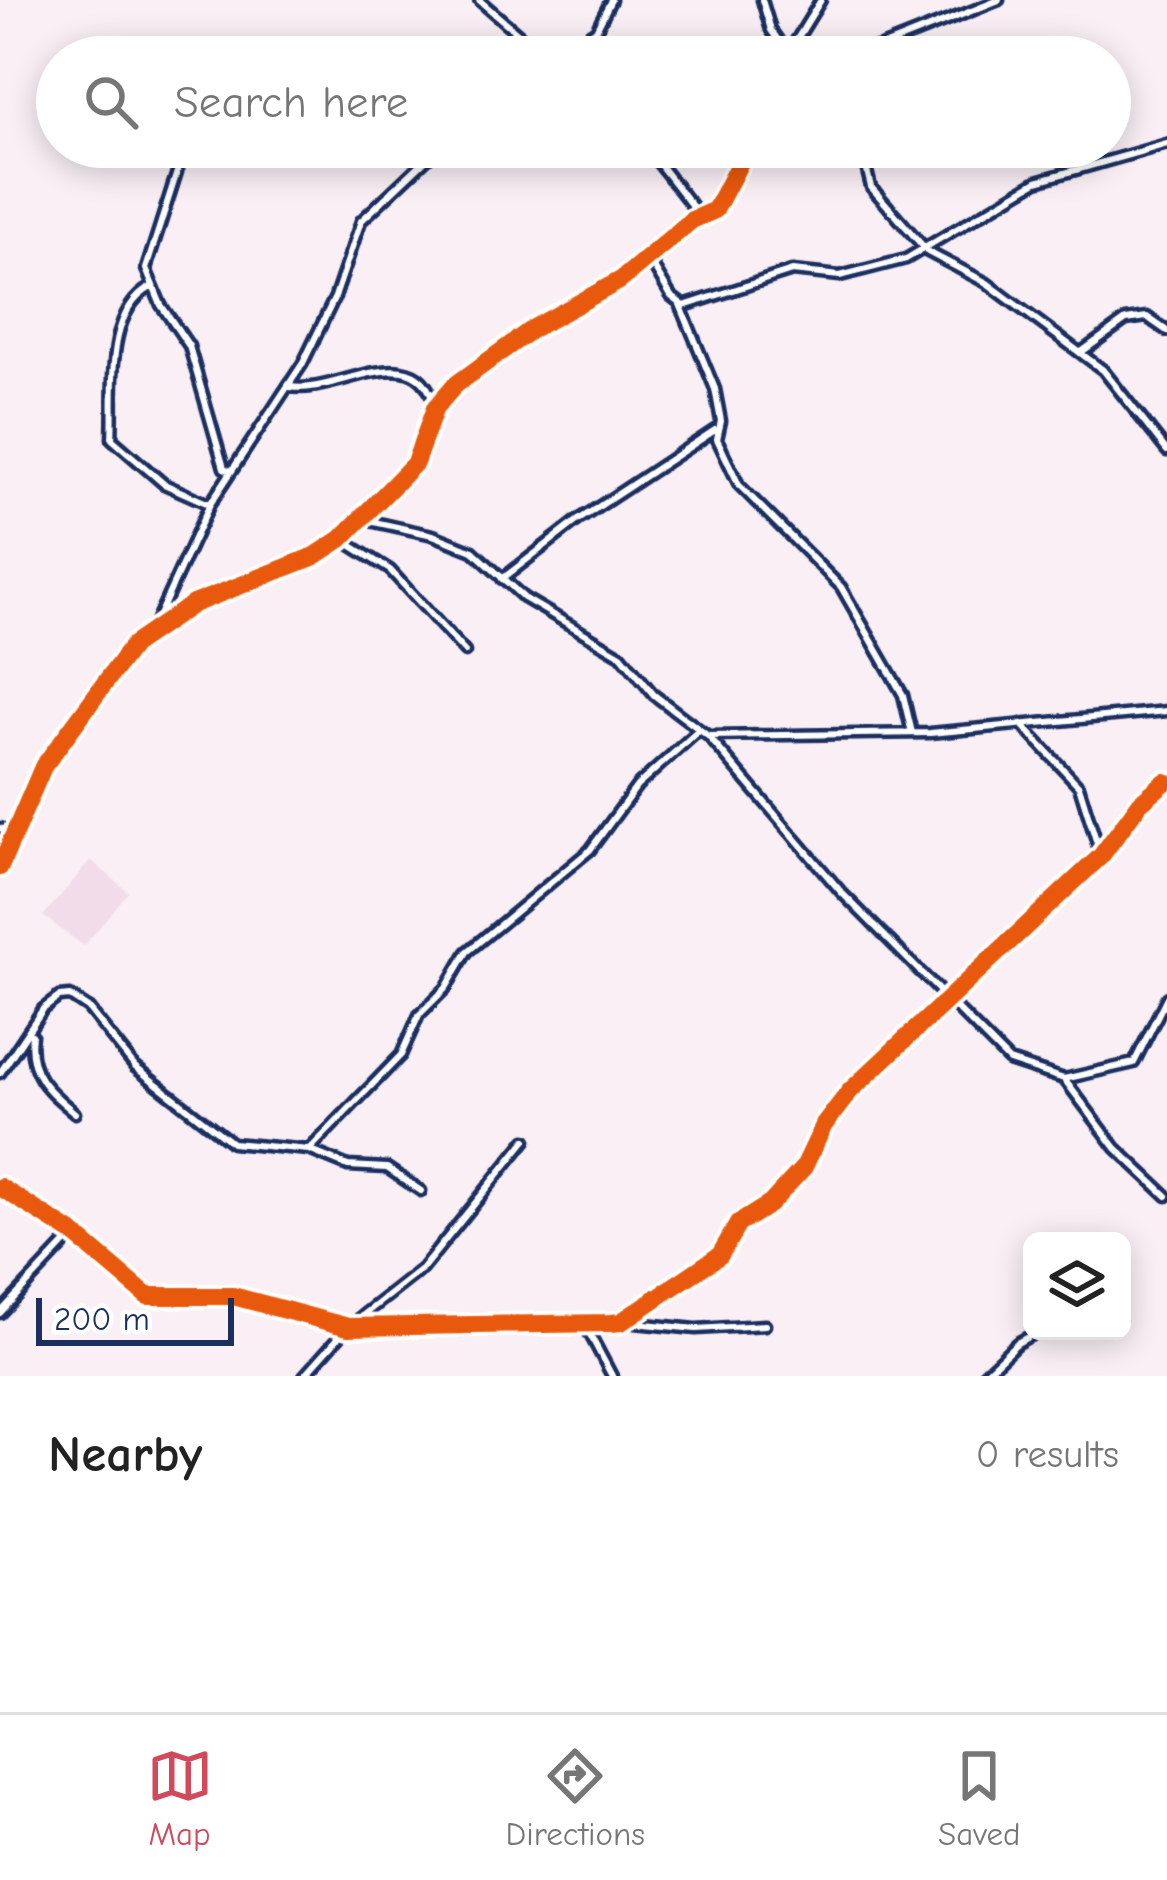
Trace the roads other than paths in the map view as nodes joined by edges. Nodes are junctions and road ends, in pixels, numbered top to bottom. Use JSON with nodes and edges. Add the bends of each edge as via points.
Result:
{"nodes":[{"id":1,"x":479,"y":0,"type":"edge"},
{"id":2,"x":611,"y":0,"type":"edge"},
{"id":3,"x":762,"y":0,"type":"edge"},
{"id":4,"x":821,"y":0,"type":"edge"},
{"id":5,"x":999,"y":0,"type":"edge"},
{"id":6,"x":521,"y":36,"type":"edge"},
{"id":7,"x":587,"y":36,"type":"edge"},
{"id":8,"x":776,"y":36,"type":"edge"},
{"id":9,"x":798,"y":36,"type":"edge"},
{"id":10,"x":909,"y":36,"type":"edge"},
{"id":11,"x":1167,"y":144,"type":"edge"},
{"id":12,"x":1131,"y":154,"type":"edge"},
{"id":13,"x":178,"y":168,"type":"edge"},
{"id":14,"x":417,"y":168,"type":"edge"},
{"id":15,"x":662,"y":168,"type":"edge"},
{"id":16,"x":738,"y":168,"type":"edge"},
{"id":17,"x":866,"y":168,"type":"edge"},
{"id":18,"x":1083,"y":168,"type":"edge"},
{"id":19,"x":699,"y":215,"type":"junction"},
{"id":20,"x":925,"y":248,"type":"junction"},
{"id":21,"x":649,"y":259,"type":"junction"},
{"id":22,"x":151,"y":287,"type":"junction"},
{"id":23,"x":680,"y":304,"type":"junction"},
{"id":24,"x":1167,"y":331,"type":"edge"},
{"id":25,"x":1080,"y":353,"type":"junction"},
{"id":26,"x":290,"y":387,"type":"junction"},
{"id":27,"x":435,"y":408,"type":"junction"},
{"id":28,"x":716,"y":430,"type":"junction"},
{"id":29,"x":1167,"y":451,"type":"edge"},
{"id":30,"x":231,"y":471,"type":"junction"},
{"id":31,"x":210,"y":504,"type":"junction"},
{"id":32,"x":364,"y":520,"type":"junction"},
{"id":33,"x":341,"y":539,"type":"junction"},
{"id":34,"x":502,"y":579,"type":"junction"},
{"id":35,"x":153,"y":630,"type":"junction"},
{"id":36,"x":465,"y":652,"type":"dead end"},
{"id":37,"x":1167,"y":711,"type":"edge"},
{"id":38,"x":1021,"y":724,"type":"junction"},
{"id":39,"x":698,"y":731,"type":"junction"},
{"id":40,"x":912,"y":733,"type":"junction"},
{"id":41,"x":708,"y":736,"type":"junction"},
{"id":42,"x":1165,"y":782,"type":"edge"},
{"id":43,"x":0,"y":827,"type":"edge"},
{"id":44,"x":16,"y":834,"type":"junction"},
{"id":45,"x":1101,"y":856,"type":"junction"},
{"id":46,"x":0,"y":867,"type":"edge"},
{"id":47,"x":1167,"y":997,"type":"edge"},
{"id":48,"x":950,"y":998,"type":"junction"},
{"id":49,"x":33,"y":1031,"type":"junction"},
{"id":50,"x":0,"y":1073,"type":"edge"},
{"id":51,"x":1064,"y":1078,"type":"junction"},
{"id":52,"x":75,"y":1113,"type":"dead end"},
{"id":53,"x":526,"y":1141,"type":"dead end"},
{"id":54,"x":309,"y":1150,"type":"junction"},
{"id":55,"x":0,"y":1187,"type":"edge"},
{"id":56,"x":421,"y":1191,"type":"dead end"},
{"id":57,"x":1167,"y":1196,"type":"edge"},
{"id":58,"x":74,"y":1234,"type":"junction"},
{"id":59,"x":0,"y":1313,"type":"edge"},
{"id":60,"x":622,"y":1322,"type":"junction"},
{"id":61,"x":585,"y":1324,"type":"junction"},
{"id":62,"x":765,"y":1325,"type":"dead end"},
{"id":63,"x":348,"y":1327,"type":"junction"},
{"id":64,"x":1023,"y":1340,"type":"edge"},
{"id":65,"x":304,"y":1376,"type":"edge"},
{"id":66,"x":612,"y":1376,"type":"edge"},
{"id":67,"x":982,"y":1376,"type":"edge"}],
"edges":[{"from":1,"to":6,"type":"street"},
{"from":2,"to":7,"type":"street"},
{"from":3,"to":8,"type":"street"},
{"from":4,"to":9,"type":"street"},
{"from":5,"to":10,"type":"street"},
{"from":11,"to":12,"type":"street"},
{"from":13,"to":22,"type":"street","via":[[148,259]]},
{"from":14,"to":26,"type":"street","via":[[361,221]]},
{"from":15,"to":19,"type":"street"},
{"from":16,"to":19,"type":"street","via":[[721,203]]},
{"from":17,"to":20,"type":"street","via":[[871,187]]},
{"from":18,"to":20,"type":"street","via":[[1037,181]]},
{"from":19,"to":21,"type":"street"},
{"from":20,"to":23,"type":"street","via":[[864,273],[792,271]]},
{"from":20,"to":25,"type":"street"},
{"from":21,"to":23,"type":"street"},
{"from":21,"to":27,"type":"street","via":[[532,329]]},
{"from":22,"to":30,"type":"street","via":[[189,346]]},
{"from":22,"to":31,"type":"street","via":[[131,301],[117,345],[112,440],[164,484]]},
{"from":23,"to":28,"type":"street","via":[[717,397]]},
{"from":24,"to":25,"type":"street","via":[[1147,317],[1126,320]]},
{"from":25,"to":29,"type":"street"},
{"from":26,"to":27,"type":"street","via":[[390,368],[417,378]]},
{"from":26,"to":30,"type":"street"},
{"from":27,"to":32,"type":"street","via":[[420,457]]},
{"from":28,"to":34,"type":"street"},
{"from":28,"to":40,"type":"street","via":[[744,493],[842,587],[903,695]]},
{"from":30,"to":31,"type":"street"},
{"from":31,"to":35,"type":"street"},
{"from":32,"to":33,"type":"street"},
{"from":32,"to":34,"type":"street","via":[[461,544]]},
{"from":33,"to":35,"type":"street"},
{"from":33,"to":36,"type":"street","via":[[390,570]]},
{"from":34,"to":39,"type":"street","via":[[621,655]]},
{"from":35,"to":44,"type":"street","via":[[122,656],[43,767]]},
{"from":37,"to":38,"type":"street"},
{"from":38,"to":40,"type":"street"},
{"from":38,"to":45,"type":"street","via":[[1075,780]]},
{"from":39,"to":41,"type":"street"},
{"from":39,"to":54,"type":"street","via":[[637,786],[590,850],[467,952],[419,1015],[401,1054]]},
{"from":40,"to":41,"type":"street"},
{"from":41,"to":48,"type":"street","via":[[842,893]]},
{"from":42,"to":45,"type":"street"},
{"from":43,"to":44,"type":"street"},
{"from":44,"to":46,"type":"street"},
{"from":45,"to":48,"type":"street"},
{"from":47,"to":51,"type":"street","via":[[1134,1063]]},
{"from":48,"to":51,"type":"street","via":[[1015,1065]]},
{"from":48,"to":60,"type":"street","via":[[850,1091],[804,1167],[738,1224],[716,1259]]},
{"from":49,"to":50,"type":"street"},
{"from":49,"to":52,"type":"street","via":[[40,1081]]},
{"from":49,"to":54,"type":"street","via":[[50,1001],[76,999],[135,1067],[229,1141]]},
{"from":51,"to":57,"type":"street","via":[[1116,1148]]},
{"from":53,"to":63,"type":"street","via":[[422,1269]]},
{"from":54,"to":56,"type":"street","via":[[348,1166],[398,1172]]},
{"from":55,"to":58,"type":"street"},
{"from":58,"to":59,"type":"street"},
{"from":58,"to":63,"type":"street","via":[[147,1296],[233,1296]]},
{"from":60,"to":61,"type":"street"},
{"from":60,"to":62,"type":"street"},
{"from":61,"to":63,"type":"street"},
{"from":61,"to":66,"type":"street"},
{"from":63,"to":65,"type":"street"},
{"from":64,"to":67,"type":"street"}]}
